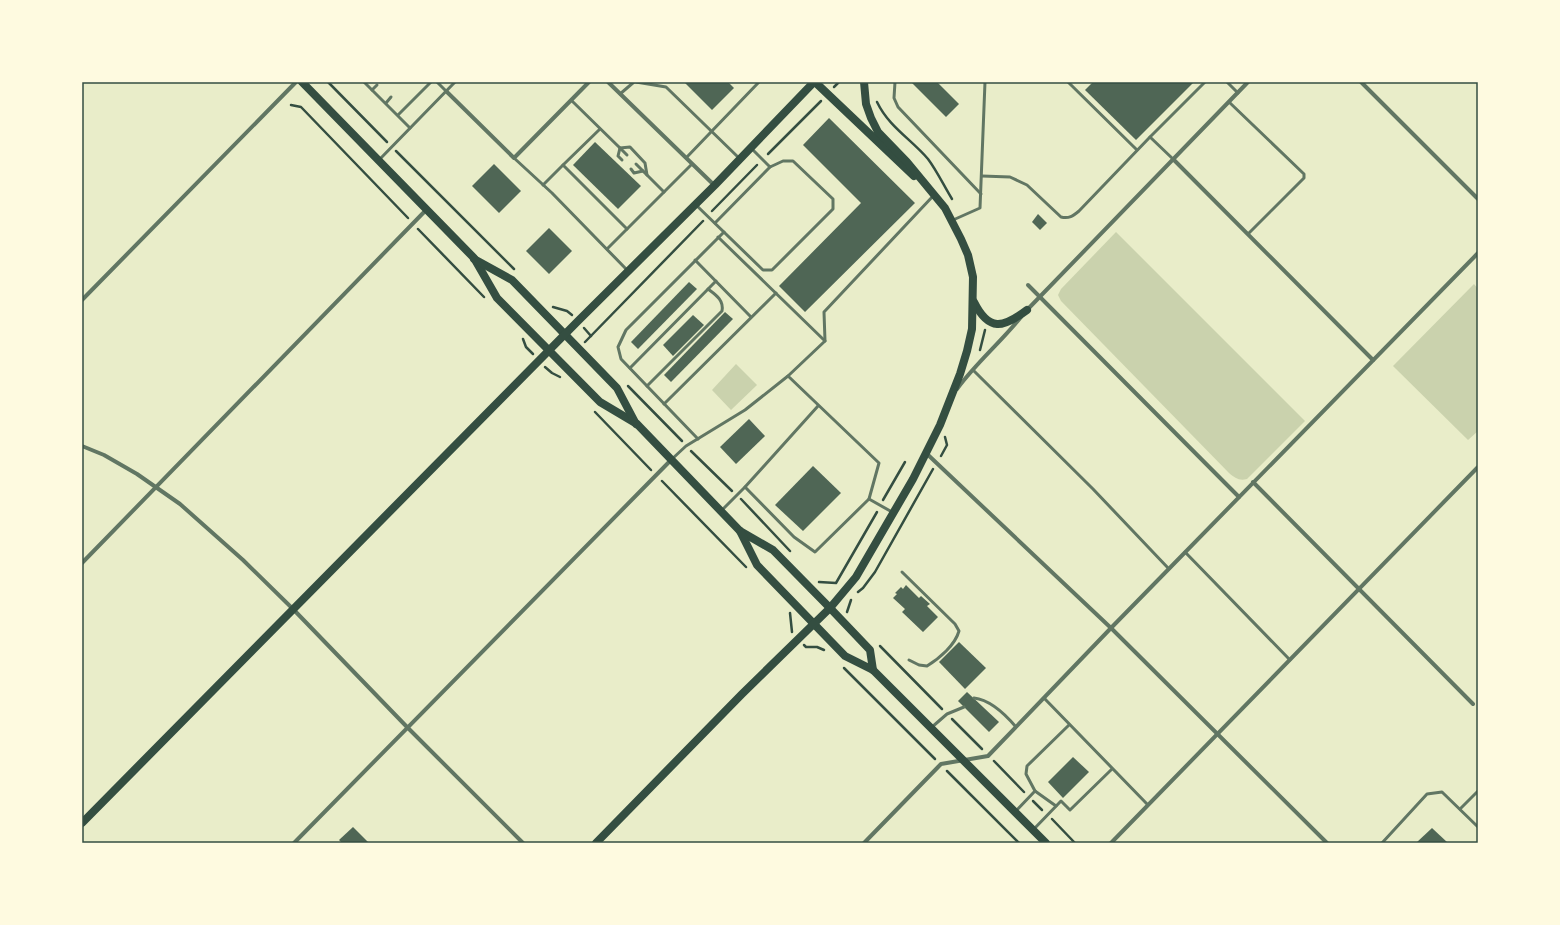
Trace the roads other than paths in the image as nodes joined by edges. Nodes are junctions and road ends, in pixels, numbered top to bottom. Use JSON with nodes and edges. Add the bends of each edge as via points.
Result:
{"nodes":[{"id":1,"x":296,"y":82,"type":"edge"},
{"id":2,"x":302,"y":82,"type":"edge"},
{"id":3,"x":364,"y":82,"type":"edge"},
{"id":4,"x":431,"y":82,"type":"edge"},
{"id":5,"x":437,"y":82,"type":"edge"},
{"id":6,"x":455,"y":82,"type":"edge"},
{"id":7,"x":589,"y":82,"type":"edge"},
{"id":8,"x":608,"y":82,"type":"edge"},
{"id":9,"x":635,"y":82,"type":"edge"},
{"id":10,"x":760,"y":82,"type":"edge"},
{"id":11,"x":815,"y":82,"type":"edge"},
{"id":12,"x":864,"y":82,"type":"edge"},
{"id":13,"x":895,"y":82,"type":"edge"},
{"id":14,"x":985,"y":82,"type":"edge"},
{"id":15,"x":1068,"y":82,"type":"edge"},
{"id":16,"x":1205,"y":82,"type":"edge"},
{"id":17,"x":1227,"y":82,"type":"edge"},
{"id":18,"x":1248,"y":82,"type":"edge"},
{"id":19,"x":1361,"y":82,"type":"edge"},
{"id":20,"x":377,"y":85,"type":"dead end"},
{"id":21,"x":372,"y":90,"type":"junction"},
{"id":22,"x":446,"y":91,"type":"junction"},
{"id":23,"x":1238,"y":93,"type":"junction"},
{"id":24,"x":620,"y":94,"type":"junction"},
{"id":25,"x":391,"y":98,"type":"dead end"},
{"id":26,"x":571,"y":100,"type":"junction"},
{"id":27,"x":1229,"y":102,"type":"junction"},
{"id":28,"x":386,"y":103,"type":"junction"},
{"id":29,"x":398,"y":115,"type":"junction"},
{"id":30,"x":410,"y":128,"type":"junction"},
{"id":31,"x":600,"y":129,"type":"junction"},
{"id":32,"x":712,"y":131,"type":"junction"},
{"id":33,"x":1150,"y":137,"type":"junction"},
{"id":34,"x":620,"y":148,"type":"junction"},
{"id":35,"x":751,"y":148,"type":"junction"},
{"id":36,"x":1137,"y":150,"type":"junction"},
{"id":37,"x":627,"y":155,"type":"dead end"},
{"id":38,"x":514,"y":158,"type":"junction"},
{"id":39,"x":686,"y":158,"type":"junction"},
{"id":40,"x":740,"y":159,"type":"junction"},
{"id":41,"x":1174,"y":159,"type":"junction"},
{"id":42,"x":379,"y":160,"type":"junction"},
{"id":43,"x":622,"y":160,"type":"dead end"},
{"id":44,"x":636,"y":164,"type":"dead end"},
{"id":45,"x":692,"y":164,"type":"junction"},
{"id":46,"x":563,"y":165,"type":"junction"},
{"id":47,"x":770,"y":167,"type":"junction"},
{"id":48,"x":631,"y":169,"type":"dead end"},
{"id":49,"x":643,"y":171,"type":"junction"},
{"id":50,"x":647,"y":175,"type":"junction"},
{"id":51,"x":982,"y":176,"type":"junction"},
{"id":52,"x":543,"y":185,"type":"junction"},
{"id":53,"x":715,"y":185,"type":"junction"},
{"id":54,"x":928,"y":188,"type":"junction"},
{"id":55,"x":664,"y":192,"type":"junction"},
{"id":56,"x":981,"y":194,"type":"junction"},
{"id":57,"x":934,"y":195,"type":"junction"},
{"id":58,"x":1478,"y":198,"type":"edge"},
{"id":59,"x":695,"y":204,"type":"junction"},
{"id":60,"x":427,"y":209,"type":"junction"},
{"id":61,"x":952,"y":220,"type":"junction"},
{"id":62,"x":715,"y":223,"type":"junction"},
{"id":63,"x":627,"y":229,"type":"junction"},
{"id":64,"x":724,"y":232,"type":"junction"},
{"id":65,"x":1248,"y":234,"type":"junction"},
{"id":66,"x":718,"y":237,"type":"junction"},
{"id":67,"x":607,"y":249,"type":"junction"},
{"id":68,"x":1478,"y":253,"type":"edge"},
{"id":69,"x":474,"y":258,"type":"junction"},
{"id":70,"x":695,"y":260,"type":"junction"},
{"id":71,"x":628,"y":271,"type":"junction"},
{"id":72,"x":716,"y":281,"type":"junction"},
{"id":73,"x":1028,"y":285,"type":"dead end"},
{"id":74,"x":708,"y":289,"type":"junction"},
{"id":75,"x":776,"y":293,"type":"junction"},
{"id":76,"x":1040,"y":297,"type":"junction"},
{"id":77,"x":82,"y":300,"type":"edge"},
{"id":78,"x":973,"y":300,"type":"junction"},
{"id":79,"x":1027,"y":310,"type":"junction"},
{"id":80,"x":751,"y":317,"type":"junction"},
{"id":81,"x":565,"y":335,"type":"junction"},
{"id":82,"x":825,"y":341,"type":"junction"},
{"id":83,"x":550,"y":351,"type":"junction"},
{"id":84,"x":1373,"y":360,"type":"junction"},
{"id":85,"x":630,"y":368,"type":"junction"},
{"id":86,"x":973,"y":370,"type":"junction"},
{"id":87,"x":788,"y":376,"type":"junction"},
{"id":88,"x":647,"y":386,"type":"junction"},
{"id":89,"x":949,"y":400,"type":"junction"},
{"id":90,"x":664,"y":404,"type":"junction"},
{"id":91,"x":818,"y":406,"type":"junction"},
{"id":92,"x":637,"y":424,"type":"junction"},
{"id":93,"x":698,"y":439,"type":"junction"},
{"id":94,"x":82,"y":446,"type":"edge"},
{"id":95,"x":925,"y":452,"type":"junction"},
{"id":96,"x":671,"y":460,"type":"junction"},
{"id":97,"x":1478,"y":467,"type":"edge"},
{"id":98,"x":1253,"y":482,"type":"junction"},
{"id":99,"x":156,"y":486,"type":"junction"},
{"id":100,"x":745,"y":487,"type":"junction"},
{"id":101,"x":1239,"y":497,"type":"junction"},
{"id":102,"x":869,"y":499,"type":"junction"},
{"id":103,"x":721,"y":511,"type":"junction"},
{"id":104,"x":894,"y":513,"type":"junction"},
{"id":105,"x":740,"y":532,"type":"junction"},
{"id":106,"x":1185,"y":552,"type":"junction"},
{"id":107,"x":82,"y":563,"type":"edge"},
{"id":108,"x":1169,"y":569,"type":"junction"},
{"id":109,"x":902,"y":572,"type":"dead end"},
{"id":110,"x":1359,"y":589,"type":"junction"},
{"id":111,"x":830,"y":608,"type":"junction"},
{"id":112,"x":293,"y":610,"type":"junction"},
{"id":113,"x":814,"y":624,"type":"junction"},
{"id":114,"x":1111,"y":628,"type":"junction"},
{"id":115,"x":909,"y":660,"type":"dead end"},
{"id":116,"x":1290,"y":660,"type":"junction"},
{"id":117,"x":873,"y":670,"type":"junction"},
{"id":118,"x":974,"y":698,"type":"dead end"},
{"id":119,"x":1044,"y":698,"type":"junction"},
{"id":120,"x":1473,"y":704,"type":"dead end"},
{"id":121,"x":964,"y":707,"type":"dead end"},
{"id":122,"x":1069,"y":725,"type":"junction"},
{"id":123,"x":407,"y":727,"type":"junction"},
{"id":124,"x":1016,"y":727,"type":"junction"},
{"id":125,"x":932,"y":728,"type":"junction"},
{"id":126,"x":1217,"y":734,"type":"junction"},
{"id":127,"x":965,"y":761,"type":"junction"},
{"id":128,"x":1112,"y":769,"type":"junction"},
{"id":129,"x":1478,"y":790,"type":"edge"},
{"id":130,"x":1035,"y":791,"type":"junction"},
{"id":131,"x":1148,"y":805,"type":"junction"},
{"id":132,"x":1056,"y":806,"type":"junction"},
{"id":133,"x":1460,"y":809,"type":"junction"},
{"id":134,"x":1015,"y":812,"type":"junction"},
{"id":135,"x":82,"y":823,"type":"edge"},
{"id":136,"x":1478,"y":827,"type":"edge"},
{"id":137,"x":1033,"y":830,"type":"junction"},
{"id":138,"x":294,"y":843,"type":"edge"},
{"id":139,"x":524,"y":843,"type":"edge"},
{"id":140,"x":596,"y":843,"type":"edge"},
{"id":141,"x":864,"y":843,"type":"edge"},
{"id":142,"x":1046,"y":843,"type":"edge"},
{"id":143,"x":1111,"y":843,"type":"edge"},
{"id":144,"x":1327,"y":843,"type":"edge"},
{"id":145,"x":1382,"y":843,"type":"edge"}],
"edges":[{"from":1,"to":77,"type":"street"},
{"from":2,"to":42,"type":"main road"},
{"from":3,"to":21,"type":"lane"},
{"from":4,"to":29,"type":"lane"},
{"from":5,"to":22,"type":"lane"},
{"from":6,"to":22,"type":"lane"},
{"from":7,"to":26,"type":"street"},
{"from":8,"to":24,"type":"street"},
{"from":9,"to":24,"type":"lane"},
{"from":9,"to":32,"type":"lane","via":[[666,87]]},
{"from":10,"to":32,"type":"lane"},
{"from":11,"to":35,"type":"main road"},
{"from":11,"to":54,"type":"main road"},
{"from":12,"to":54,"type":"main road","via":[[866,104],[878,132]]},
{"from":13,"to":56,"type":"lane","via":[[894,98],[898,107]]},
{"from":14,"to":51,"type":"lane"},
{"from":15,"to":36,"type":"lane"},
{"from":16,"to":33,"type":"lane"},
{"from":17,"to":23,"type":"lane"},
{"from":18,"to":23,"type":"street"},
{"from":19,"to":58,"type":"street"},
{"from":20,"to":21,"type":"lane"},
{"from":21,"to":28,"type":"lane"},
{"from":22,"to":30,"type":"lane"},
{"from":22,"to":38,"type":"street"},
{"from":23,"to":27,"type":"street"},
{"from":24,"to":39,"type":"street"},
{"from":25,"to":28,"type":"lane"},
{"from":26,"to":31,"type":"lane"},
{"from":26,"to":38,"type":"street"},
{"from":27,"to":41,"type":"street"},
{"from":27,"to":65,"type":"lane","via":[[1304,174],[1304,178]]},
{"from":28,"to":29,"type":"lane"},
{"from":29,"to":30,"type":"lane"},
{"from":30,"to":42,"type":"lane"},
{"from":31,"to":34,"type":"lane"},
{"from":31,"to":46,"type":"lane"},
{"from":32,"to":39,"type":"lane"},
{"from":32,"to":40,"type":"lane"},
{"from":33,"to":36,"type":"lane"},
{"from":33,"to":41,"type":"lane"},
{"from":34,"to":37,"type":"lane"},
{"from":34,"to":43,"type":"lane","via":[[618,156]]},
{"from":34,"to":50,"type":"lane","via":[[630,147],[645,163]]},
{"from":35,"to":40,"type":"main road"},
{"from":35,"to":47,"type":"lane"},
{"from":36,"to":51,"type":"lane","via":[[1079,211],[1066,219],[1026,185],[1010,177]]},
{"from":38,"to":52,"type":"lane"},
{"from":39,"to":45,"type":"street"},
{"from":40,"to":53,"type":"main road"},
{"from":41,"to":65,"type":"street"},
{"from":41,"to":76,"type":"street"},
{"from":42,"to":60,"type":"main road"},
{"from":44,"to":49,"type":"lane"},
{"from":45,"to":53,"type":"street"},
{"from":45,"to":55,"type":"lane"},
{"from":46,"to":52,"type":"lane"},
{"from":46,"to":63,"type":"lane"},
{"from":47,"to":62,"type":"lane"},
{"from":47,"to":64,"type":"lane","via":[[783,161],[793,161],[833,199],[833,209],[772,270],[763,270]]},
{"from":48,"to":49,"type":"lane","via":[[634,173]]},
{"from":49,"to":50,"type":"lane"},
{"from":50,"to":55,"type":"lane"},
{"from":51,"to":56,"type":"lane"},
{"from":52,"to":67,"type":"lane"},
{"from":53,"to":59,"type":"main road"},
{"from":54,"to":57,"type":"main road"},
{"from":55,"to":63,"type":"lane"},
{"from":56,"to":61,"type":"lane","via":[[980,208]]},
{"from":57,"to":61,"type":"main road"},
{"from":57,"to":82,"type":"lane","via":[[824,312]]},
{"from":59,"to":62,"type":"lane"},
{"from":59,"to":71,"type":"main road"},
{"from":60,"to":69,"type":"main road"},
{"from":60,"to":99,"type":"street"},
{"from":61,"to":78,"type":"main road","via":[[968,255],[973,277]]},
{"from":62,"to":64,"type":"lane"},
{"from":63,"to":67,"type":"lane"},
{"from":64,"to":66,"type":"lane"},
{"from":65,"to":84,"type":"street"},
{"from":66,"to":70,"type":"lane"},
{"from":66,"to":75,"type":"lane"},
{"from":67,"to":71,"type":"lane"},
{"from":68,"to":84,"type":"street"},
{"from":69,"to":81,"type":"main road","via":[[512,280]]},
{"from":69,"to":83,"type":"main road","via":[[497,298]]},
{"from":70,"to":72,"type":"lane"},
{"from":70,"to":85,"type":"lane","via":[[626,330],[618,347],[621,359]]},
{"from":71,"to":81,"type":"main road"},
{"from":72,"to":74,"type":"lane"},
{"from":72,"to":80,"type":"lane"},
{"from":73,"to":76,"type":"street"},
{"from":74,"to":85,"type":"lane"},
{"from":74,"to":88,"type":"lane","via":[[721,300],[722,311]]},
{"from":75,"to":80,"type":"lane"},
{"from":75,"to":82,"type":"lane"},
{"from":76,"to":79,"type":"street"},
{"from":76,"to":101,"type":"street"},
{"from":78,"to":79,"type":"main road","via":[[982,316],[995,324],[1014,320]]},
{"from":78,"to":89,"type":"main road","via":[[972,328],[967,351]]},
{"from":79,"to":86,"type":"street"},
{"from":80,"to":90,"type":"lane"},
{"from":81,"to":83,"type":"main road"},
{"from":81,"to":92,"type":"main road","via":[[617,388]]},
{"from":82,"to":87,"type":"lane"},
{"from":83,"to":92,"type":"main road","via":[[600,402]]},
{"from":83,"to":112,"type":"main road"},
{"from":84,"to":98,"type":"street"},
{"from":85,"to":88,"type":"lane"},
{"from":86,"to":89,"type":"street"},
{"from":86,"to":108,"type":"lane"},
{"from":87,"to":91,"type":"lane"},
{"from":87,"to":93,"type":"lane","via":[[745,410]]},
{"from":88,"to":90,"type":"lane"},
{"from":89,"to":95,"type":"main road","via":[[940,425]]},
{"from":90,"to":93,"type":"lane"},
{"from":91,"to":100,"type":"lane"},
{"from":91,"to":102,"type":"lane","via":[[879,463]]},
{"from":92,"to":96,"type":"main road"},
{"from":93,"to":96,"type":"lane"},
{"from":94,"to":99,"type":"street","via":[[104,455]]},
{"from":95,"to":104,"type":"main road"},
{"from":95,"to":114,"type":"street"},
{"from":96,"to":103,"type":"main road"},
{"from":96,"to":123,"type":"street"},
{"from":97,"to":110,"type":"street"},
{"from":98,"to":101,"type":"street"},
{"from":98,"to":110,"type":"street"},
{"from":99,"to":107,"type":"street"},
{"from":99,"to":112,"type":"street","via":[[243,560]]},
{"from":100,"to":102,"type":"lane","via":[[794,537],[816,552]]},
{"from":100,"to":103,"type":"lane"},
{"from":101,"to":106,"type":"street"},
{"from":102,"to":104,"type":"lane"},
{"from":103,"to":105,"type":"main road"},
{"from":104,"to":111,"type":"main road","via":[[856,577]]},
{"from":105,"to":111,"type":"main road","via":[[773,550]]},
{"from":105,"to":113,"type":"main road","via":[[757,565]]},
{"from":106,"to":108,"type":"street"},
{"from":106,"to":116,"type":"lane"},
{"from":108,"to":114,"type":"street"},
{"from":109,"to":115,"type":"lane","via":[[959,631],[957,639],[927,666],[919,666]]},
{"from":110,"to":116,"type":"street"},
{"from":110,"to":120,"type":"street"},
{"from":111,"to":113,"type":"main road"},
{"from":111,"to":117,"type":"main road","via":[[870,650]]},
{"from":112,"to":123,"type":"street"},
{"from":112,"to":135,"type":"main road"},
{"from":113,"to":117,"type":"main road","via":[[845,656]]},
{"from":113,"to":140,"type":"main road"},
{"from":114,"to":119,"type":"street"},
{"from":114,"to":126,"type":"street"},
{"from":116,"to":126,"type":"street"},
{"from":117,"to":125,"type":"main road"},
{"from":118,"to":124,"type":"lane","via":[[986,701]]},
{"from":119,"to":122,"type":"lane"},
{"from":119,"to":124,"type":"street"},
{"from":121,"to":125,"type":"lane","via":[[947,714]]},
{"from":122,"to":128,"type":"lane"},
{"from":122,"to":130,"type":"lane","via":[[1027,766],[1026,774]]},
{"from":123,"to":138,"type":"street"},
{"from":123,"to":139,"type":"street"},
{"from":124,"to":127,"type":"street","via":[[988,756]]},
{"from":125,"to":127,"type":"main road"},
{"from":126,"to":131,"type":"street"},
{"from":126,"to":144,"type":"street"},
{"from":127,"to":134,"type":"main road"},
{"from":127,"to":141,"type":"street","via":[[941,764]]},
{"from":128,"to":131,"type":"lane"},
{"from":128,"to":132,"type":"lane","via":[[1070,810],[1061,801]]},
{"from":129,"to":133,"type":"lane"},
{"from":130,"to":132,"type":"lane"},
{"from":130,"to":134,"type":"lane"},
{"from":131,"to":143,"type":"street"},
{"from":132,"to":137,"type":"lane"},
{"from":133,"to":136,"type":"lane"},
{"from":133,"to":145,"type":"lane","via":[[1442,792],[1428,794]]},
{"from":134,"to":137,"type":"main road"},
{"from":137,"to":142,"type":"main road"}]}
